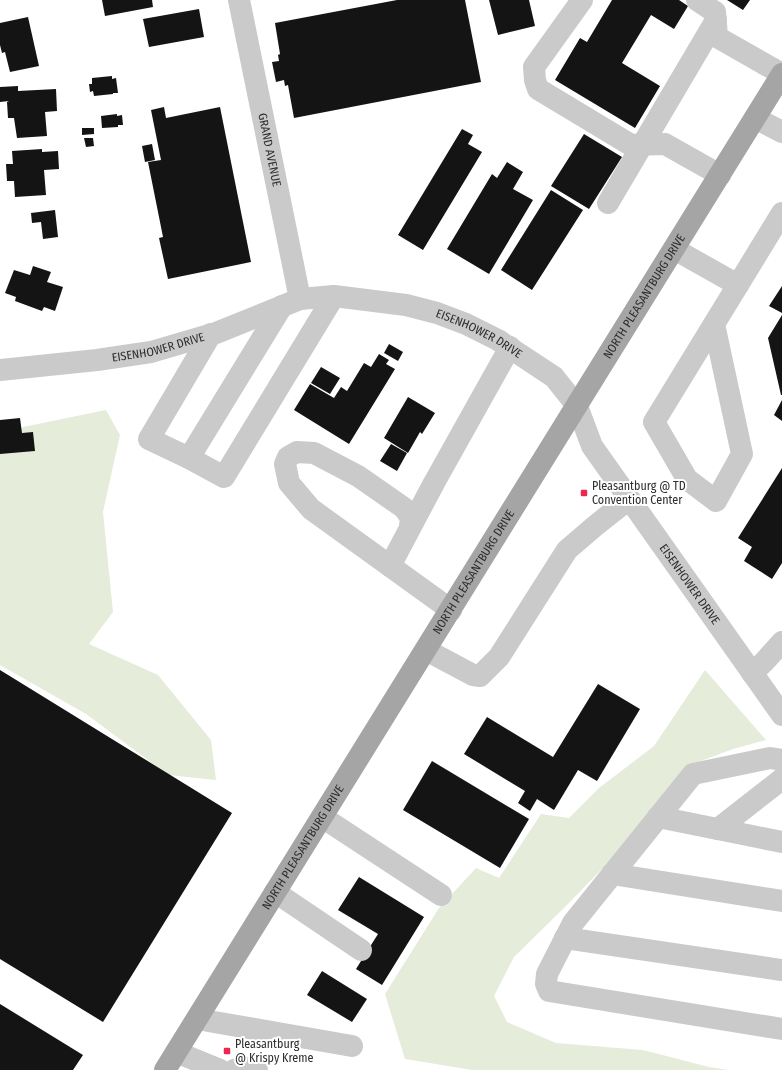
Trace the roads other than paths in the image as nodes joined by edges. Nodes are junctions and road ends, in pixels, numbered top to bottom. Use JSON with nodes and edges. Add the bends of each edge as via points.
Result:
{"nodes":[{"id":1,"x":239,"y":0,"type":"edge"},
{"id":2,"x":582,"y":0,"type":"edge"},
{"id":3,"x":697,"y":0,"type":"edge"},
{"id":4,"x":716,"y":20,"type":"junction"},
{"id":5,"x":782,"y":74,"type":"edge"},
{"id":6,"x":755,"y":118,"type":"junction"},
{"id":7,"x":782,"y":132,"type":"edge"},
{"id":8,"x":642,"y":145,"type":"junction"},
{"id":9,"x":720,"y":175,"type":"junction"},
{"id":10,"x":608,"y":203,"type":"dead end"},
{"id":11,"x":782,"y":213,"type":"edge"},
{"id":12,"x":674,"y":249,"type":"junction"},
{"id":13,"x":738,"y":285,"type":"junction"},
{"id":14,"x":334,"y":296,"type":"junction"},
{"id":15,"x":291,"y":303,"type":"junction"},
{"id":16,"x":714,"y":324,"type":"junction"},
{"id":17,"x":211,"y":334,"type":"junction"},
{"id":18,"x":510,"y":348,"type":"junction"},
{"id":19,"x":0,"y":370,"type":"edge"},
{"id":20,"x":577,"y":406,"type":"junction"},
{"id":21,"x":189,"y":458,"type":"junction"},
{"id":22,"x":629,"y":499,"type":"junction"},
{"id":23,"x":410,"y":526,"type":"junction"},
{"id":24,"x":390,"y":566,"type":"junction"},
{"id":25,"x":451,"y":610,"type":"junction"},
{"id":26,"x":782,"y":642,"type":"edge"},
{"id":27,"x":426,"y":650,"type":"junction"},
{"id":28,"x":752,"y":673,"type":"junction"},
{"id":29,"x":782,"y":716,"type":"edge"},
{"id":30,"x":782,"y":760,"type":"edge"},
{"id":31,"x":782,"y":779,"type":"edge"},
{"id":32,"x":322,"y":817,"type":"junction"},
{"id":33,"x":658,"y":817,"type":"junction"},
{"id":34,"x":718,"y":829,"type":"junction"},
{"id":35,"x":782,"y":842,"type":"edge"},
{"id":36,"x":612,"y":874,"type":"junction"},
{"id":37,"x":275,"y":892,"type":"junction"},
{"id":38,"x":441,"y":895,"type":"dead end"},
{"id":39,"x":782,"y":901,"type":"edge"},
{"id":40,"x":565,"y":938,"type":"junction"},
{"id":41,"x":361,"y":950,"type":"dead end"},
{"id":42,"x":782,"y":970,"type":"edge"},
{"id":43,"x":197,"y":1018,"type":"junction"},
{"id":44,"x":782,"y":1030,"type":"edge"},
{"id":45,"x":352,"y":1046,"type":"dead end"},
{"id":46,"x":176,"y":1052,"type":"junction"},
{"id":47,"x":165,"y":1070,"type":"edge"},
{"id":48,"x":220,"y":1070,"type":"edge"},
{"id":49,"x":234,"y":1070,"type":"edge"},
{"id":50,"x":257,"y":1070,"type":"edge"}],
"edges":[{"from":1,"to":15,"type":"street","name":"GRAND AVENUE"},
{"from":2,"to":8,"type":"street","via":[[534,67],[538,89],[631,145]]},
{"from":3,"to":4,"type":"street","via":[[715,12]]},
{"from":4,"to":5,"type":"street","via":[[717,37]]},
{"from":4,"to":8,"type":"street"},
{"from":5,"to":6,"type":"main road","name":"NORTH PLEASANTBURG DRIVE"},
{"from":6,"to":7,"type":"street"},
{"from":6,"to":9,"type":"main road","name":"NORTH PLEASANTBURG DRIVE"},
{"from":8,"to":9,"type":"street","via":[[665,144]]},
{"from":8,"to":10,"type":"street"},
{"from":9,"to":12,"type":"main road","name":"NORTH PLEASANTBURG DRIVE"},
{"from":11,"to":13,"type":"street"},
{"from":12,"to":13,"type":"street"},
{"from":12,"to":20,"type":"main road","name":"NORTH PLEASANTBURG DRIVE"},
{"from":13,"to":16,"type":"street"},
{"from":14,"to":15,"type":"street","name":"EISENHOWER DRIVE"},
{"from":14,"to":18,"type":"street","name":"EISENHOWER DRIVE","via":[[406,305],[437,313],[466,324]]},
{"from":14,"to":21,"type":"street","via":[[224,477]]},
{"from":15,"to":17,"type":"street","name":"EISENHOWER DRIVE"},
{"from":15,"to":21,"type":"street"},
{"from":16,"to":16,"type":"street","via":[[654,422],[687,479],[716,501],[742,454]]},
{"from":17,"to":19,"type":"street","name":"EISENHOWER DRIVE","via":[[150,352]]},
{"from":17,"to":21,"type":"street","via":[[149,439]]},
{"from":18,"to":20,"type":"street","name":"EISENHOWER DRIVE","via":[[554,377]]},
{"from":18,"to":23,"type":"street"},
{"from":20,"to":22,"type":"street","name":"EISENHOWER DRIVE","via":[[592,446]]},
{"from":20,"to":25,"type":"main road","name":"NORTH PLEASANTBURG DRIVE"},
{"from":22,"to":27,"type":"street","via":[[567,550],[499,657],[480,676],[473,676]]},
{"from":22,"to":28,"type":"street","name":"EISENHOWER DRIVE"},
{"from":23,"to":24,"type":"street"},
{"from":23,"to":24,"type":"street","via":[[411,518],[404,508],[358,476],[314,453],[298,452],[288,457],[285,464],[290,483],[311,509]]},
{"from":24,"to":25,"type":"street"},
{"from":25,"to":27,"type":"main road","name":"NORTH PLEASANTBURG DRIVE"},
{"from":26,"to":28,"type":"street"},
{"from":27,"to":32,"type":"main road","name":"NORTH PLEASANTBURG DRIVE"},
{"from":28,"to":29,"type":"street","name":"EISENHOWER DRIVE"},
{"from":30,"to":33,"type":"street","via":[[770,758],[693,774]]},
{"from":31,"to":34,"type":"street"},
{"from":32,"to":37,"type":"main road","name":"NORTH PLEASANTBURG DRIVE"},
{"from":32,"to":38,"type":"street"},
{"from":33,"to":34,"type":"street"},
{"from":33,"to":36,"type":"street"},
{"from":34,"to":35,"type":"street"},
{"from":36,"to":39,"type":"street"},
{"from":36,"to":40,"type":"street","via":[[573,923]]},
{"from":37,"to":41,"type":"street"},
{"from":37,"to":43,"type":"main road","name":"NORTH PLEASANTBURG DRIVE"},
{"from":40,"to":42,"type":"street"},
{"from":40,"to":44,"type":"street","via":[[547,974],[546,984],[549,991]]},
{"from":43,"to":45,"type":"street"},
{"from":43,"to":46,"type":"main road","name":"NORTH PLEASANTBURG DRIVE"},
{"from":46,"to":47,"type":"main road","name":"NORTH PLEASANTBURG DRIVE"},
{"from":46,"to":48,"type":"street"},
{"from":49,"to":50,"type":"street","via":[[242,1067]]}]}
